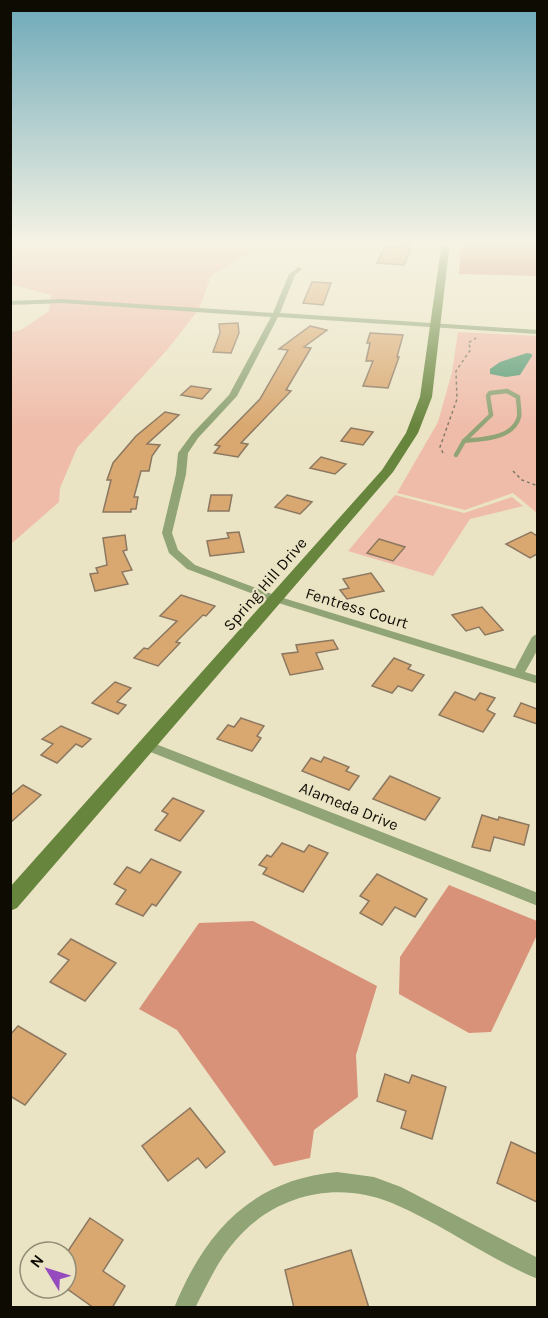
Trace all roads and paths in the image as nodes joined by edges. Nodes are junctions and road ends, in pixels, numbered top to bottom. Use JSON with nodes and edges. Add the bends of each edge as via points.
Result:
{"nodes":[{"id":1,"x":85,"y":303,"type":"edge"},
{"id":2,"x":281,"y":303,"type":"edge"},
{"id":3,"x":439,"y":303,"type":"edge"},
{"id":4,"x":276,"y":315,"type":"junction"},
{"id":5,"x":437,"y":325,"type":"junction"},
{"id":6,"x":537,"y":332,"type":"edge"},
{"id":7,"x":478,"y":337,"type":"dead end"},
{"id":8,"x":464,"y":441,"type":"junction"},
{"id":9,"x":443,"y":453,"type":"dead end"},
{"id":10,"x":456,"y":455,"type":"dead end"},
{"id":11,"x":513,"y":471,"type":"dead end"},
{"id":12,"x":537,"y":486,"type":"edge"},
{"id":13,"x":276,"y":599,"type":"junction"},
{"id":14,"x":537,"y":637,"type":"edge"},
{"id":15,"x":518,"y":674,"type":"junction"},
{"id":16,"x":537,"y":680,"type":"edge"},
{"id":17,"x":148,"y":746,"type":"junction"},
{"id":18,"x":537,"y":900,"type":"edge"},
{"id":19,"x":10,"y":902,"type":"edge"},
{"id":20,"x":537,"y":1269,"type":"edge"},
{"id":21,"x":184,"y":1308,"type":"edge"}],
"edges":[{"from":1,"to":4,"type":"street"},
{"from":2,"to":4,"type":"street","name":"Fentress Court"},
{"from":3,"to":5,"type":"main road","name":"Spring Hill Drive"},
{"from":4,"to":5,"type":"street"},
{"from":4,"to":13,"type":"street","name":"Fentress Court","via":[[233,396],[183,453],[167,533],[173,551],[191,567]]},
{"from":5,"to":6,"type":"street"},
{"from":5,"to":13,"type":"main road","name":"Spring Hill Drive","via":[[426,397],[404,447],[387,472]]},
{"from":7,"to":9,"type":"path","via":[[468,343],[471,349],[456,371],[457,399],[440,447]]},
{"from":8,"to":8,"type":"lane","via":[[491,415],[490,393],[507,391],[518,397],[519,417],[510,429],[494,438]]},
{"from":8,"to":10,"type":"lane"},
{"from":11,"to":12,"type":"path"},
{"from":13,"to":15,"type":"street","name":"Fentress Court"},
{"from":13,"to":17,"type":"main road","name":"Spring Hill Drive"},
{"from":14,"to":15,"type":"street"},
{"from":15,"to":16,"type":"street","name":"Fentress Court"},
{"from":17,"to":18,"type":"street","name":"Alameda Drive"},
{"from":17,"to":19,"type":"main road","name":"Spring Hill Drive"},
{"from":20,"to":21,"type":"street","via":[[403,1198],[372,1186],[316,1183],[289,1190],[260,1205],[234,1226],[215,1250]]}]}
